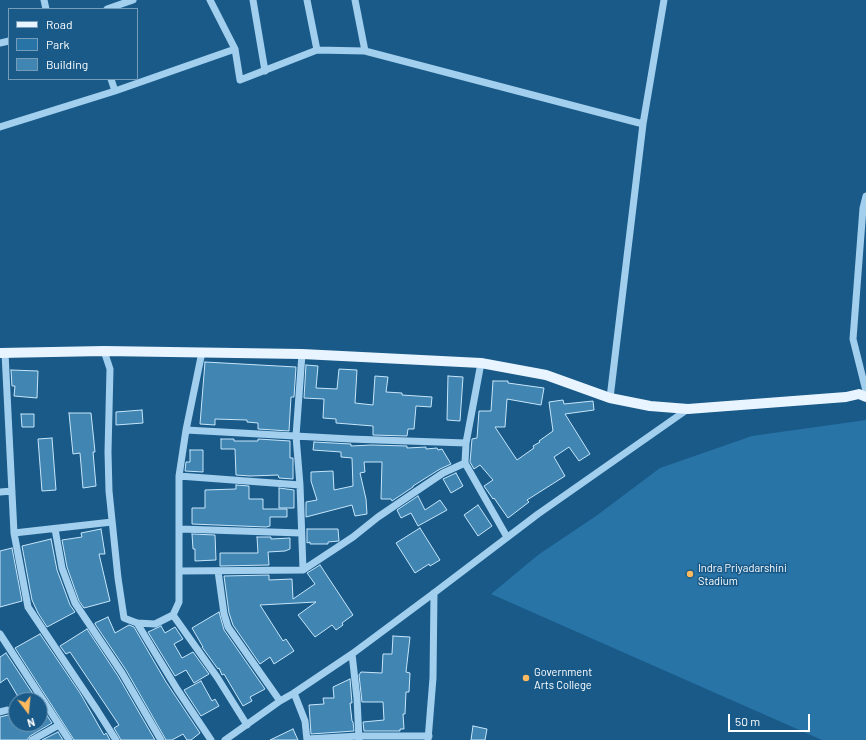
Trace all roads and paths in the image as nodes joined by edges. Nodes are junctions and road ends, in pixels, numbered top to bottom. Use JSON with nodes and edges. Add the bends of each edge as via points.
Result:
{"nodes":[{"id":1,"x":133,"y":0,"type":"edge"},
{"id":2,"x":210,"y":0,"type":"edge"},
{"id":3,"x":253,"y":0,"type":"edge"},
{"id":4,"x":307,"y":0,"type":"edge"},
{"id":5,"x":355,"y":0,"type":"edge"},
{"id":6,"x":664,"y":0,"type":"edge"},
{"id":7,"x":110,"y":8,"type":"edge"},
{"id":8,"x":235,"y":49,"type":"junction"},
{"id":9,"x":317,"y":50,"type":"junction"},
{"id":10,"x":365,"y":51,"type":"junction"},
{"id":11,"x":265,"y":71,"type":"junction"},
{"id":12,"x":111,"y":80,"type":"edge"},
{"id":13,"x":115,"y":91,"type":"junction"},
{"id":14,"x":643,"y":124,"type":"junction"},
{"id":15,"x":0,"y":127,"type":"edge"},
{"id":16,"x":866,"y":196,"type":"edge"},
{"id":17,"x":104,"y":352,"type":"junction"},
{"id":18,"x":202,"y":352,"type":"junction"},
{"id":19,"x":2,"y":353,"type":"edge"},
{"id":20,"x":302,"y":354,"type":"junction"},
{"id":21,"x":481,"y":363,"type":"junction"},
{"id":22,"x":866,"y":391,"type":"edge"},
{"id":23,"x":866,"y":397,"type":"edge"},
{"id":24,"x":610,"y":398,"type":"junction"},
{"id":25,"x":688,"y":409,"type":"junction"},
{"id":26,"x":186,"y":430,"type":"junction"},
{"id":27,"x":296,"y":436,"type":"junction"},
{"id":28,"x":466,"y":443,"type":"junction"},
{"id":29,"x":465,"y":463,"type":"junction"},
{"id":30,"x":179,"y":476,"type":"junction"},
{"id":31,"x":300,"y":485,"type":"junction"},
{"id":32,"x":12,"y":491,"type":"junction"},
{"id":33,"x":0,"y":492,"type":"edge"},
{"id":34,"x":112,"y":522,"type":"junction"},
{"id":35,"x":55,"y":529,"type":"junction"},
{"id":36,"x":180,"y":529,"type":"junction"},
{"id":37,"x":14,"y":533,"type":"junction"},
{"id":38,"x":301,"y":533,"type":"junction"},
{"id":39,"x":507,"y":537,"type":"junction"},
{"id":40,"x":303,"y":570,"type":"junction"},
{"id":41,"x":180,"y":571,"type":"junction"},
{"id":42,"x":218,"y":571,"type":"junction"},
{"id":43,"x":434,"y":593,"type":"junction"},
{"id":44,"x":173,"y":615,"type":"junction"},
{"id":45,"x":137,"y":623,"type":"junction"},
{"id":46,"x":0,"y":634,"type":"edge"},
{"id":47,"x":352,"y":654,"type":"junction"},
{"id":48,"x":294,"y":693,"type":"junction"},
{"id":49,"x":280,"y":701,"type":"junction"},
{"id":50,"x":59,"y":725,"type":"junction"},
{"id":51,"x":247,"y":725,"type":"junction"},
{"id":52,"x":359,"y":738,"type":"edge"},
{"id":53,"x":429,"y":738,"type":"edge"},
{"id":54,"x":307,"y":739,"type":"edge"},
{"id":55,"x":32,"y":740,"type":"edge"},
{"id":56,"x":69,"y":740,"type":"edge"},
{"id":57,"x":116,"y":740,"type":"edge"},
{"id":58,"x":161,"y":740,"type":"edge"},
{"id":59,"x":211,"y":740,"type":"edge"},
{"id":60,"x":226,"y":740,"type":"edge"}],
"edges":[{"from":1,"to":7,"type":"street"},
{"from":2,"to":8,"type":"street"},
{"from":3,"to":11,"type":"street"},
{"from":4,"to":9,"type":"street"},
{"from":5,"to":10,"type":"street"},
{"from":6,"to":14,"type":"street"},
{"from":8,"to":11,"type":"street","via":[[240,80]]},
{"from":8,"to":13,"type":"street"},
{"from":9,"to":10,"type":"street"},
{"from":9,"to":11,"type":"street"},
{"from":10,"to":14,"type":"street"},
{"from":12,"to":13,"type":"street"},
{"from":13,"to":15,"type":"street"},
{"from":14,"to":24,"type":"street"},
{"from":16,"to":22,"type":"street","via":[[853,339]]},
{"from":17,"to":18,"type":"main road"},
{"from":17,"to":19,"type":"main road"},
{"from":17,"to":34,"type":"street","via":[[110,369],[108,452]]},
{"from":18,"to":20,"type":"main road"},
{"from":18,"to":26,"type":"street"},
{"from":19,"to":32,"type":"street"},
{"from":20,"to":21,"type":"main road"},
{"from":20,"to":27,"type":"street"},
{"from":21,"to":24,"type":"main road","via":[[546,374]]},
{"from":21,"to":28,"type":"street"},
{"from":23,"to":25,"type":"main road","via":[[859,394]]},
{"from":24,"to":25,"type":"main road","via":[[650,406]]},
{"from":25,"to":39,"type":"street"},
{"from":26,"to":27,"type":"street"},
{"from":26,"to":30,"type":"street"},
{"from":27,"to":28,"type":"street"},
{"from":27,"to":31,"type":"street"},
{"from":28,"to":29,"type":"street"},
{"from":29,"to":39,"type":"street"},
{"from":29,"to":40,"type":"street","via":[[443,473]]},
{"from":30,"to":31,"type":"street"},
{"from":30,"to":36,"type":"street"},
{"from":31,"to":38,"type":"street"},
{"from":32,"to":33,"type":"street"},
{"from":32,"to":37,"type":"street"},
{"from":34,"to":35,"type":"street"},
{"from":34,"to":45,"type":"street","via":[[124,618]]},
{"from":35,"to":37,"type":"street"},
{"from":35,"to":58,"type":"street","via":[[62,568],[75,603],[122,673]]},
{"from":36,"to":38,"type":"street"},
{"from":36,"to":41,"type":"street"},
{"from":37,"to":57,"type":"street","via":[[28,607]]},
{"from":38,"to":40,"type":"street"},
{"from":39,"to":43,"type":"street"},
{"from":40,"to":42,"type":"street"},
{"from":41,"to":42,"type":"street"},
{"from":41,"to":44,"type":"street","via":[[179,602]]},
{"from":42,"to":49,"type":"street","via":[[228,627]]},
{"from":43,"to":47,"type":"street"},
{"from":43,"to":53,"type":"street"},
{"from":44,"to":45,"type":"street","via":[[155,624]]},
{"from":44,"to":51,"type":"street"},
{"from":45,"to":59,"type":"street"},
{"from":46,"to":50,"type":"street"},
{"from":47,"to":48,"type":"street"},
{"from":47,"to":52,"type":"street"},
{"from":48,"to":49,"type":"street"},
{"from":48,"to":54,"type":"street","via":[[305,721]]},
{"from":49,"to":51,"type":"street"},
{"from":50,"to":55,"type":"street"},
{"from":50,"to":56,"type":"street"},
{"from":51,"to":60,"type":"street"},
{"from":52,"to":53,"type":"street"},
{"from":52,"to":54,"type":"street"}]}
